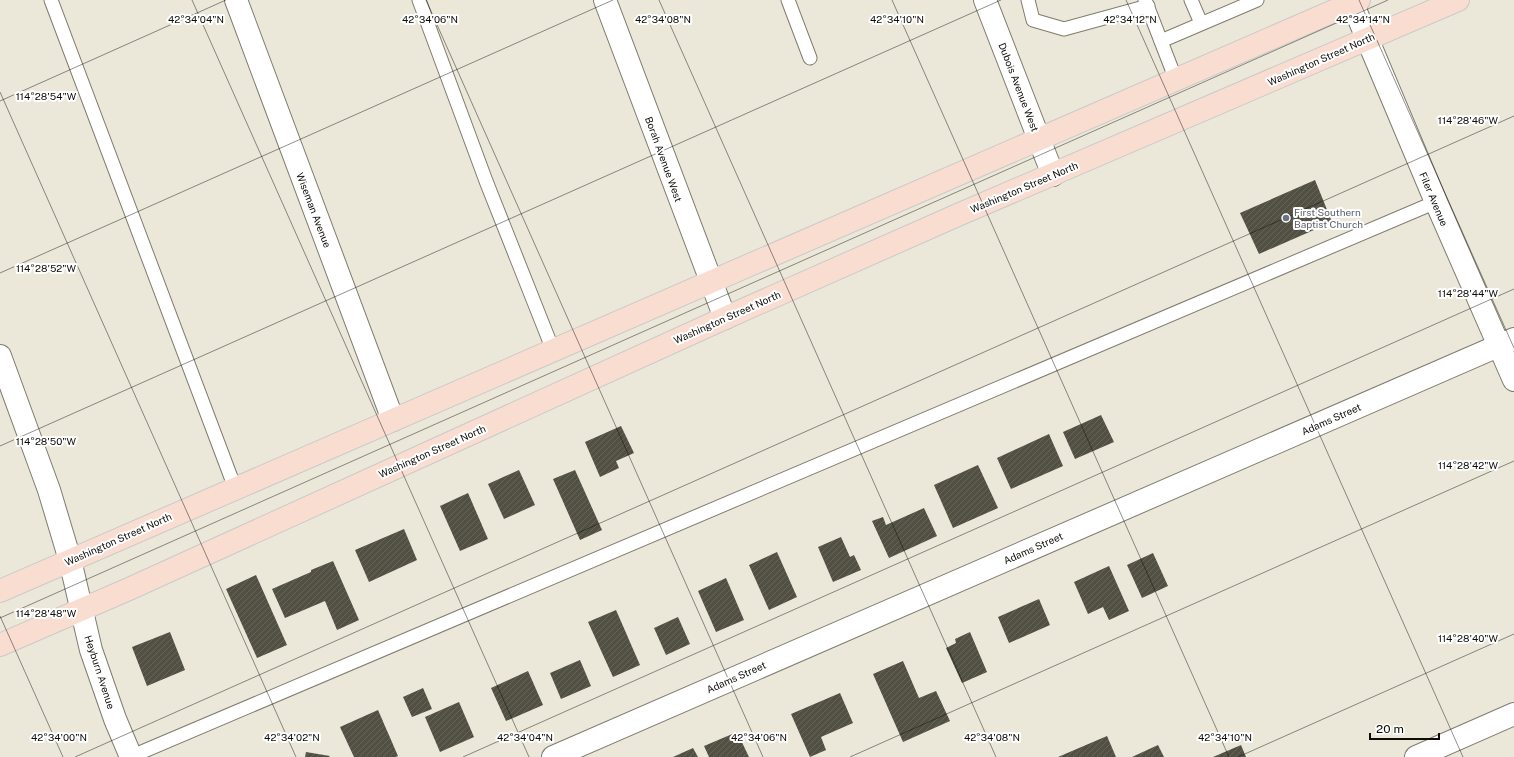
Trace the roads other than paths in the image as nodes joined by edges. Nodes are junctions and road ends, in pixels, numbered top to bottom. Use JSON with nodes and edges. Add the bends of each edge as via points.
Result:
{"nodes":[{"id":1,"x":51,"y":0,"type":"edge"},
{"id":2,"x":236,"y":0,"type":"edge"},
{"id":3,"x":419,"y":0,"type":"edge"},
{"id":4,"x":605,"y":0,"type":"edge"},
{"id":5,"x":788,"y":0,"type":"edge"},
{"id":6,"x":985,"y":0,"type":"edge"},
{"id":7,"x":1028,"y":0,"type":"edge"},
{"id":8,"x":1190,"y":0,"type":"edge"},
{"id":9,"x":1257,"y":0,"type":"edge"},
{"id":10,"x":1458,"y":0,"type":"edge"},
{"id":11,"x":1147,"y":3,"type":"edge"},
{"id":12,"x":1355,"y":5,"type":"edge"},
{"id":13,"x":1201,"y":23,"type":"junction"},
{"id":14,"x":1367,"y":39,"type":"junction"},
{"id":15,"x":1161,"y":42,"type":"junction"},
{"id":16,"x":810,"y":58,"type":"dead end"},
{"id":17,"x":1176,"y":80,"type":"junction"},
{"id":18,"x":1039,"y":140,"type":"junction"},
{"id":19,"x":1053,"y":174,"type":"junction"},
{"id":20,"x":1436,"y":202,"type":"junction"},
{"id":21,"x":711,"y":282,"type":"junction"},
{"id":22,"x":725,"y":318,"type":"junction"},
{"id":23,"x":1506,"y":342,"type":"edge"},
{"id":24,"x":553,"y":350,"type":"junction"},
{"id":25,"x":0,"y":356,"type":"edge"},
{"id":26,"x":1514,"y":380,"type":"edge"},
{"id":27,"x":393,"y":420,"type":"junction"},
{"id":28,"x":235,"y":488,"type":"junction"},
{"id":29,"x":70,"y":560,"type":"junction"},
{"id":30,"x":0,"y":592,"type":"edge"},
{"id":31,"x":81,"y":610,"type":"junction"},
{"id":32,"x":0,"y":645,"type":"edge"},
{"id":33,"x":1514,"y":714,"type":"edge"},
{"id":34,"x":131,"y":757,"type":"edge"},
{"id":35,"x":553,"y":757,"type":"edge"},
{"id":36,"x":1416,"y":757,"type":"edge"}],
"edges":[{"from":1,"to":28,"type":"lane"},
{"from":2,"to":27,"type":"street","name":"Wiseman Avenue"},
{"from":3,"to":24,"type":"lane","via":[[486,181]]},
{"from":4,"to":21,"type":"street","name":"Borah Avenue West"},
{"from":5,"to":16,"type":"lane"},
{"from":6,"to":18,"type":"street","name":"Dubois Avenue West"},
{"from":7,"to":11,"type":"lane","via":[[1033,20],[1064,29]]},
{"from":8,"to":13,"type":"lane"},
{"from":9,"to":13,"type":"lane"},
{"from":10,"to":14,"type":"main road","name":"Washington Street North"},
{"from":11,"to":15,"type":"lane"},
{"from":12,"to":14,"type":"street","name":"Filer Avenue"},
{"from":12,"to":17,"type":"main road","name":"Washington Street North"},
{"from":13,"to":15,"type":"lane"},
{"from":14,"to":19,"type":"main road","name":"Washington Street North"},
{"from":14,"to":20,"type":"street","name":"Filer Avenue"},
{"from":15,"to":17,"type":"lane"},
{"from":17,"to":18,"type":"main road","name":"Washington Street North"},
{"from":18,"to":19,"type":"street","name":"Dubois Avenue West"},
{"from":18,"to":21,"type":"main road","name":"Washington Street North"},
{"from":19,"to":22,"type":"main road","name":"Washington Street North"},
{"from":20,"to":23,"type":"street","name":"Filer Avenue"},
{"from":20,"to":34,"type":"lane"},
{"from":21,"to":22,"type":"street","name":"Borah Avenue West"},
{"from":21,"to":24,"type":"main road","name":"Washington Street North"},
{"from":22,"to":31,"type":"main road","name":"Washington Street North"},
{"from":23,"to":26,"type":"street","name":"Filer Avenue"},
{"from":23,"to":35,"type":"street","name":"Adams Street"},
{"from":24,"to":27,"type":"main road","name":"Washington Street North"},
{"from":25,"to":29,"type":"street","name":"Heyburn Avenue","via":[[49,490]]},
{"from":27,"to":28,"type":"main road","name":"Washington Street North"},
{"from":28,"to":29,"type":"main road","name":"Washington Street North"},
{"from":29,"to":30,"type":"main road","name":"Washington Street North"},
{"from":29,"to":31,"type":"street","name":"Heyburn Avenue"},
{"from":31,"to":32,"type":"main road","name":"Washington Street North"},
{"from":31,"to":34,"type":"street","name":"Heyburn Avenue","via":[[91,650]]},
{"from":33,"to":36,"type":"street"}]}
